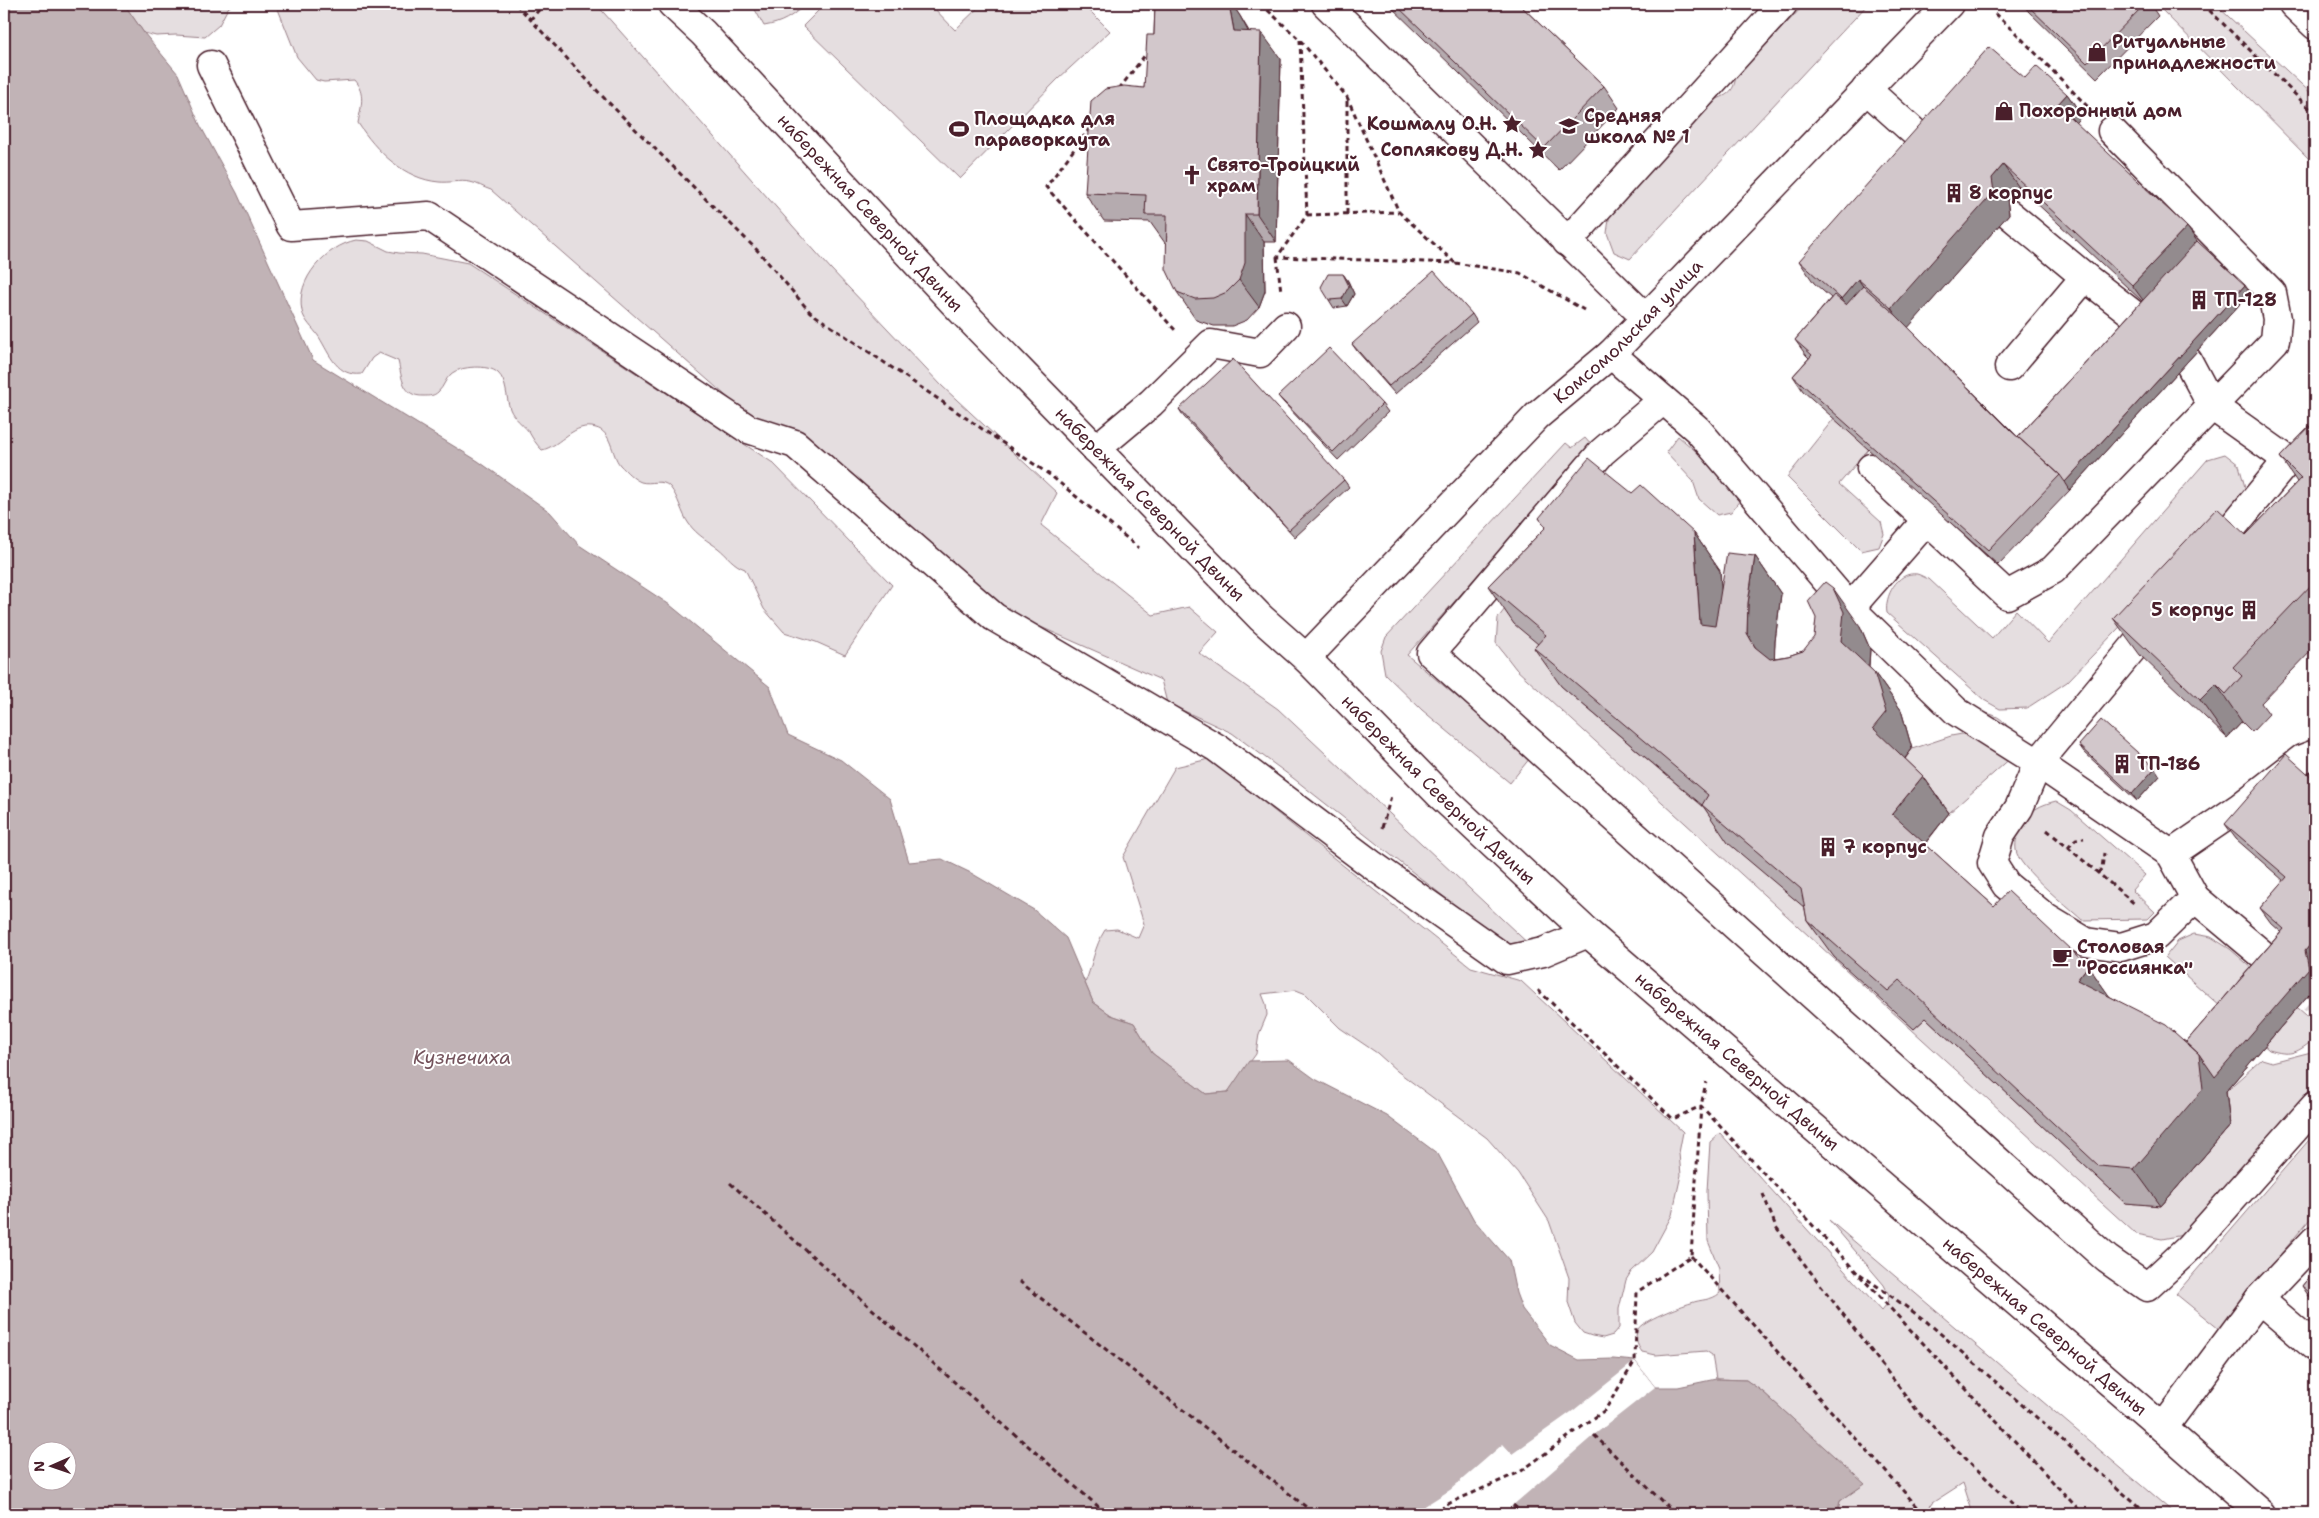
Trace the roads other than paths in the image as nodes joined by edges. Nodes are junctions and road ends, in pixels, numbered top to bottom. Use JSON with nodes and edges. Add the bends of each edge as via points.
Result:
{"nodes":[{"id":1,"x":672,"y":4,"type":"edge"},
{"id":2,"x":1326,"y":4,"type":"edge"},
{"id":3,"x":1783,"y":4,"type":"edge"},
{"id":4,"x":1949,"y":4,"type":"edge"},
{"id":5,"x":2293,"y":4,"type":"edge"},
{"id":6,"x":2315,"y":26,"type":"edge"},
{"id":7,"x":211,"y":65,"type":"dead end"},
{"id":8,"x":1866,"y":89,"type":"junction"},
{"id":9,"x":2112,"y":131,"type":"road end"},
{"id":10,"x":1933,"y":149,"type":"edge"},
{"id":11,"x":2009,"y":214,"type":"dead end"},
{"id":12,"x":1567,"y":242,"type":"junction"},
{"id":13,"x":2085,"y":277,"type":"junction"},
{"id":14,"x":1645,"y":317,"type":"junction"},
{"id":15,"x":2138,"y":318,"type":"edge"},
{"id":16,"x":1286,"y":326,"type":"dead end"},
{"id":17,"x":1611,"y":354,"type":"junction"},
{"id":18,"x":2188,"y":361,"type":"dead end"},
{"id":19,"x":2009,"y":367,"type":"dead end"},
{"id":20,"x":1663,"y":400,"type":"junction"},
{"id":21,"x":2212,"y":406,"type":"junction"},
{"id":22,"x":1096,"y":450,"type":"junction"},
{"id":23,"x":1871,"y":468,"type":"edge"},
{"id":24,"x":1926,"y":521,"type":"junction"},
{"id":25,"x":2194,"y":574,"type":"edge"},
{"id":26,"x":2176,"y":596,"type":"edge"},
{"id":27,"x":1850,"y":608,"type":"junction"},
{"id":28,"x":1306,"y":658,"type":"junction"},
{"id":29,"x":2315,"y":754,"type":"edge"},
{"id":30,"x":2038,"y":763,"type":"junction"},
{"id":31,"x":2171,"y":854,"type":"junction"},
{"id":32,"x":2195,"y":898,"type":"junction"},
{"id":33,"x":1588,"y":933,"type":"junction"},
{"id":34,"x":2269,"y":960,"type":"tunnel mouth"},
{"id":35,"x":2315,"y":1106,"type":"edge"},
{"id":36,"x":2315,"y":1240,"type":"edge"},
{"id":37,"x":2259,"y":1298,"type":"junction"},
{"id":38,"x":2315,"y":1347,"type":"edge"},
{"id":39,"x":2163,"y":1428,"type":"junction"},
{"id":40,"x":2261,"y":1514,"type":"edge"}],
"edges":[{"from":1,"to":22,"type":"street","name":"набережная Северной Двины"},
{"from":2,"to":12,"type":"street"},
{"from":3,"to":12,"type":"street"},
{"from":4,"to":8,"type":"street","name":"Комсомольская улица"},
{"from":5,"to":6,"type":"street"},
{"from":7,"to":33,"type":"street","via":[[291,226],[430,216],[748,429],[795,444],[994,617],[1216,748],[1507,960],[1543,952]]},
{"from":8,"to":10,"type":"street"},
{"from":8,"to":14,"type":"street","name":"Комсомольская улица"},
{"from":9,"to":21,"type":"street","via":[[2272,293],[2277,318],[2275,341]]},
{"from":11,"to":13,"type":"street"},
{"from":12,"to":14,"type":"street"},
{"from":13,"to":15,"type":"street"},
{"from":13,"to":19,"type":"street"},
{"from":14,"to":17,"type":"street","name":"Комсомольская улица"},
{"from":16,"to":22,"type":"street","via":[[1260,353],[1211,344]]},
{"from":17,"to":20,"type":"street"},
{"from":17,"to":28,"type":"street","name":"Комсомольская улица","via":[[1537,416]]},
{"from":18,"to":21,"type":"street"},
{"from":20,"to":27,"type":"street","via":[[1698,430]]},
{"from":20,"to":35,"type":"street","via":[[1602,452],[1431,653],[2107,1259],[2147,1287],[2189,1248]]},
{"from":21,"to":24,"type":"street","via":[[2053,570],[2007,595]]},
{"from":21,"to":25,"type":"street","via":[[2288,460]]},
{"from":22,"to":28,"type":"street","name":"набережная Северной Двины","via":[[1261,618]]},
{"from":23,"to":24,"type":"street"},
{"from":24,"to":27,"type":"street"},
{"from":26,"to":30,"type":"street"},
{"from":27,"to":30,"type":"street","via":[[1956,712]]},
{"from":28,"to":33,"type":"street","name":"набережная Северной Двины","via":[[1439,794]]},
{"from":29,"to":31,"type":"street","via":[[2302,759]]},
{"from":30,"to":31,"type":"street"},
{"from":30,"to":32,"type":"street","via":[[2019,808],[2000,836],[1992,863],[2006,884],[2046,918],[2086,942],[2120,947],[2156,936]]},
{"from":31,"to":32,"type":"street"},
{"from":32,"to":34,"type":"street"},
{"from":33,"to":39,"type":"street","name":"набережная Северной Двины"},
{"from":36,"to":37,"type":"street"},
{"from":37,"to":38,"type":"street"},
{"from":37,"to":39,"type":"street"},
{"from":39,"to":40,"type":"street","name":"набережная Северной Двины"}]}
